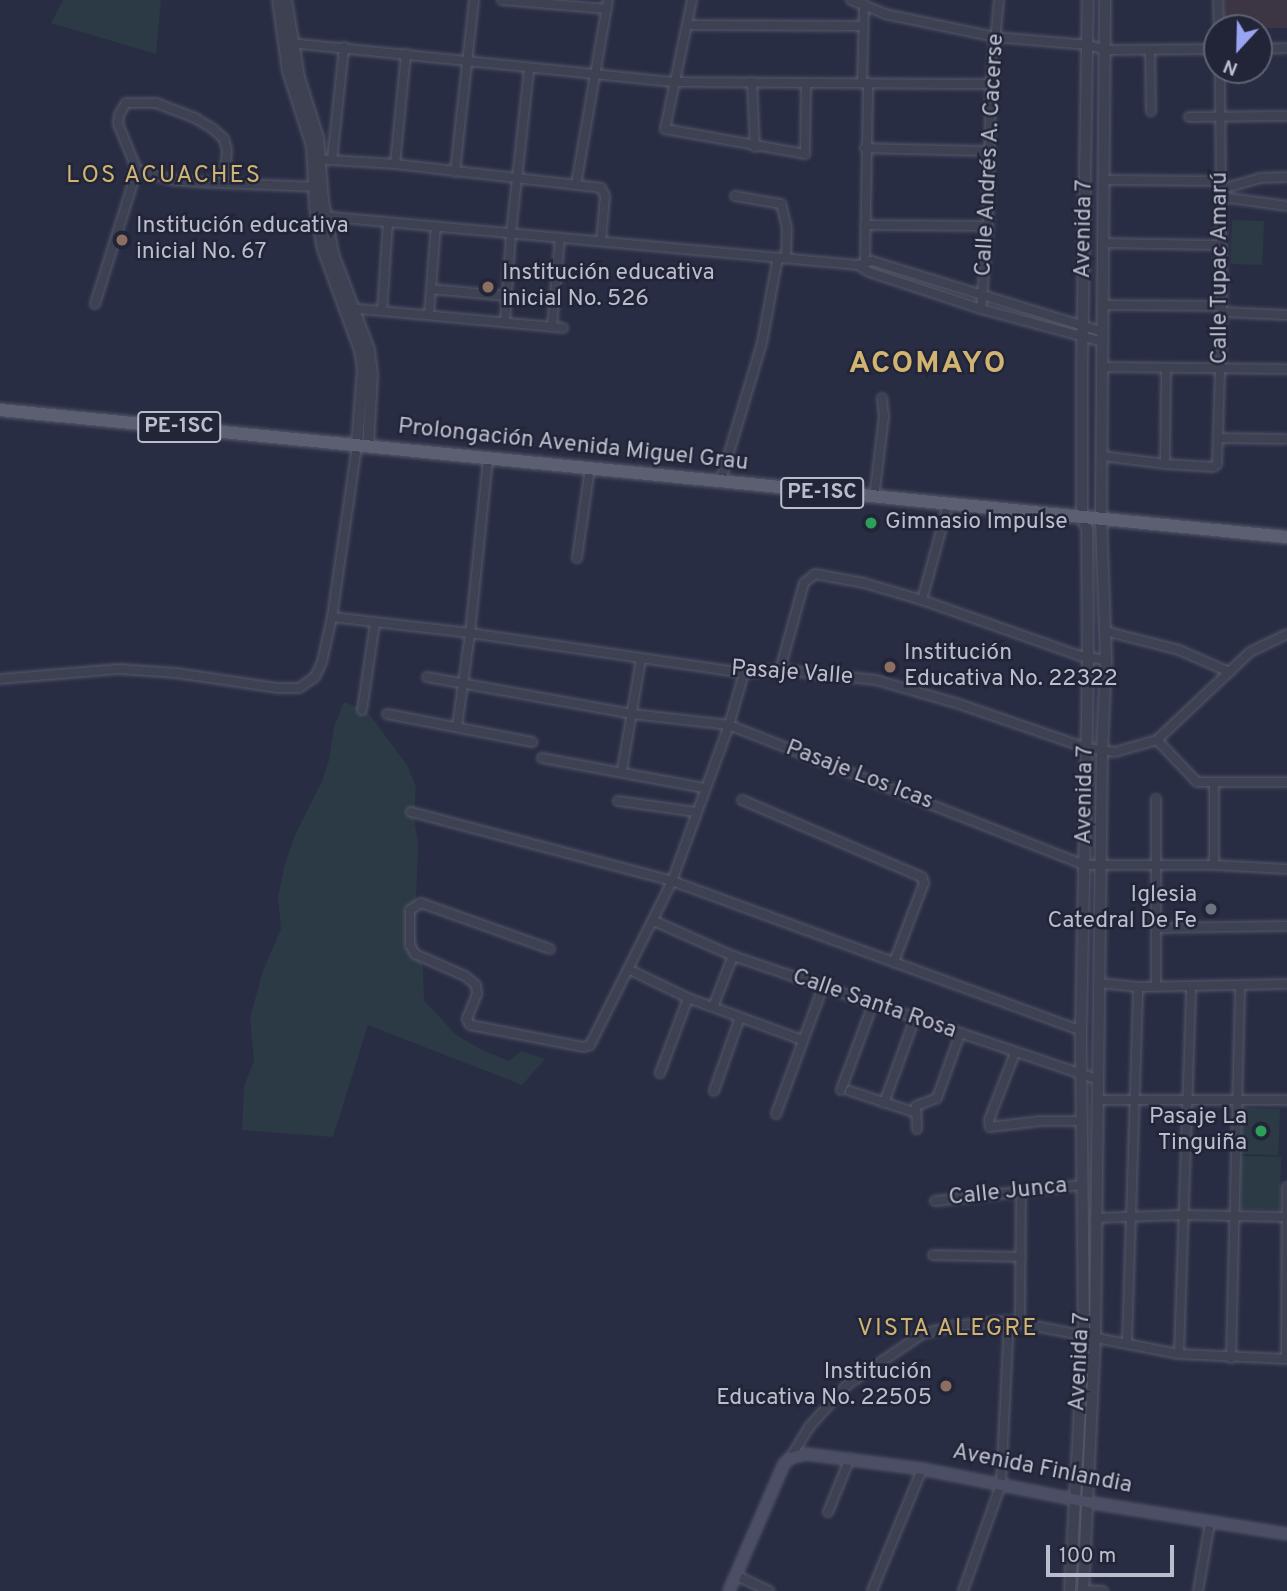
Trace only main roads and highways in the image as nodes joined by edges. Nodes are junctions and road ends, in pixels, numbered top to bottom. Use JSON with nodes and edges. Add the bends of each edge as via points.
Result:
{"nodes":[{"id":1,"x":0,"y":410,"type":"edge"},
{"id":2,"x":1287,"y":537,"type":"edge"},
{"id":3,"x":1287,"y":1534,"type":"edge"},
{"id":4,"x":729,"y":1591,"type":"edge"}],
"edges":[{"from":1,"to":2,"type":"main road","name":"Prolongación Avenida Miguel Grau","number":"PE-1SC"},
{"from":3,"to":4,"type":"main road","name":"Avenida Finlandia","via":[[1087,1502],[922,1469],[806,1454],[790,1458],[775,1479]]}]}
